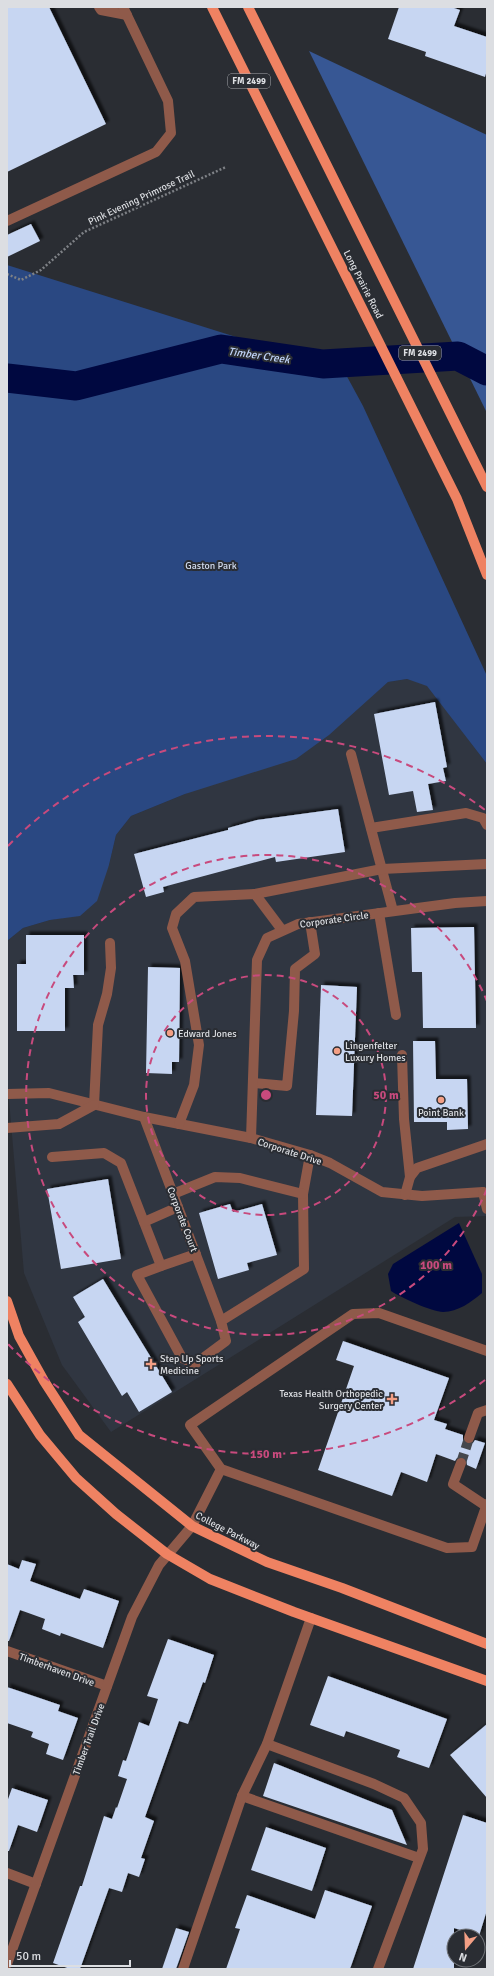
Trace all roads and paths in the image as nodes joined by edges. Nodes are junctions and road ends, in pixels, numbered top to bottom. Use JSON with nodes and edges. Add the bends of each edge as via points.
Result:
{"nodes":[{"id":1,"x":99,"y":7,"type":"edge"},
{"id":2,"x":212,"y":7,"type":"edge"},
{"id":3,"x":248,"y":7,"type":"edge"},
{"id":4,"x":125,"y":11,"type":"edge"},
{"id":5,"x":226,"y":167,"type":"dead end"},
{"id":6,"x":7,"y":221,"type":"edge"},
{"id":7,"x":7,"y":274,"type":"edge"},
{"id":8,"x":487,"y":487,"type":"edge"},
{"id":9,"x":487,"y":575,"type":"edge"},
{"id":10,"x":352,"y":754,"type":"dead end"},
{"id":11,"x":487,"y":825,"type":"edge"},
{"id":12,"x":371,"y":828,"type":"junction"},
{"id":13,"x":487,"y":864,"type":"edge"},
{"id":14,"x":382,"y":869,"type":"junction"},
{"id":15,"x":255,"y":894,"type":"junction"},
{"id":16,"x":487,"y":901,"type":"edge"},
{"id":17,"x":393,"y":911,"type":"junction"},
{"id":18,"x":379,"y":913,"type":"junction"},
{"id":19,"x":310,"y":922,"type":"junction"},
{"id":20,"x":282,"y":930,"type":"junction"},
{"id":21,"x":110,"y":943,"type":"dead end"},
{"id":22,"x":396,"y":1015,"type":"dead end"},
{"id":23,"x":402,"y":1055,"type":"dead end"},
{"id":24,"x":253,"y":1082,"type":"junction"},
{"id":25,"x":7,"y":1094,"type":"edge"},
{"id":26,"x":94,"y":1105,"type":"junction"},
{"id":27,"x":144,"y":1117,"type":"junction"},
{"id":28,"x":179,"y":1124,"type":"junction"},
{"id":29,"x":7,"y":1128,"type":"edge"},
{"id":30,"x":252,"y":1138,"type":"junction"},
{"id":31,"x":487,"y":1144,"type":"edge"},
{"id":32,"x":310,"y":1155,"type":"junction"},
{"id":33,"x":52,"y":1157,"type":"dead end"},
{"id":34,"x":410,"y":1177,"type":"junction"},
{"id":35,"x":486,"y":1191,"type":"edge"},
{"id":36,"x":173,"y":1194,"type":"junction"},
{"id":37,"x":303,"y":1194,"type":"junction"},
{"id":38,"x":405,"y":1195,"type":"junction"},
{"id":39,"x":178,"y":1207,"type":"junction"},
{"id":40,"x":487,"y":1209,"type":"edge"},
{"id":41,"x":144,"y":1222,"type":"junction"},
{"id":42,"x":196,"y":1254,"type":"junction"},
{"id":43,"x":161,"y":1266,"type":"junction"},
{"id":44,"x":7,"y":1301,"type":"edge"},
{"id":45,"x":221,"y":1321,"type":"junction"},
{"id":46,"x":487,"y":1351,"type":"edge"},
{"id":47,"x":7,"y":1384,"type":"edge"},
{"id":48,"x":487,"y":1410,"type":"edge"},
{"id":49,"x":470,"y":1438,"type":"tunnel mouth"},
{"id":50,"x":461,"y":1463,"type":"tunnel mouth"},
{"id":51,"x":221,"y":1469,"type":"junction"},
{"id":52,"x":487,"y":1505,"type":"edge"},
{"id":53,"x":192,"y":1526,"type":"junction"},
{"id":54,"x":167,"y":1554,"type":"junction"},
{"id":55,"x":311,"y":1618,"type":"junction"},
{"id":56,"x":487,"y":1644,"type":"edge"},
{"id":57,"x":7,"y":1651,"type":"edge"},
{"id":58,"x":487,"y":1682,"type":"edge"},
{"id":59,"x":107,"y":1686,"type":"junction"},
{"id":60,"x":267,"y":1744,"type":"junction"},
{"id":61,"x":242,"y":1796,"type":"junction"},
{"id":62,"x":419,"y":1858,"type":"junction"},
{"id":63,"x":7,"y":1873,"type":"edge"},
{"id":64,"x":36,"y":1884,"type":"junction"},
{"id":65,"x":7,"y":1964,"type":"edge"},
{"id":66,"x":183,"y":1969,"type":"edge"},
{"id":67,"x":378,"y":1969,"type":"edge"}],
"edges":[{"from":1,"to":4,"type":"street","via":[[100,10]]},
{"from":2,"to":9,"type":"main road","name":"Long Prairie Road","number":"FM 2499","via":[[457,499]]},
{"from":3,"to":8,"type":"main road","name":"Long Prairie Road","number":"FM 2499"},
{"from":4,"to":6,"type":"street","via":[[168,101],[171,133],[156,152]]},
{"from":5,"to":7,"type":"path","name":"Pink Evening Primrose Trail","via":[[84,232],[41,270],[21,280]]},
{"from":10,"to":12,"type":"street"},
{"from":11,"to":12,"type":"street","via":[[483,818],[466,813]]},
{"from":12,"to":14,"type":"street"},
{"from":13,"to":14,"type":"street"},
{"from":14,"to":15,"type":"street"},
{"from":14,"to":17,"type":"street"},
{"from":15,"to":20,"type":"street"},
{"from":15,"to":28,"type":"street","via":[[194,897],[176,914],[172,928],[185,961],[199,1045],[194,1085]]},
{"from":16,"to":17,"type":"street","name":"Corporate Circle"},
{"from":17,"to":18,"type":"street","name":"Corporate Circle"},
{"from":18,"to":19,"type":"street","name":"Corporate Circle"},
{"from":18,"to":22,"type":"street"},
{"from":19,"to":20,"type":"street","name":"Corporate Circle"},
{"from":19,"to":24,"type":"street","via":[[315,954],[295,968],[287,1086]]},
{"from":20,"to":24,"type":"street","name":"Corporate Circle","via":[[267,938],[257,960]]},
{"from":21,"to":26,"type":"street","via":[[110,975],[98,1025]]},
{"from":23,"to":34,"type":"street","via":[[404,1119]]},
{"from":24,"to":30,"type":"street","name":"Corporate Circle"},
{"from":25,"to":26,"type":"street","name":"Corporate Drive","via":[[49,1093]]},
{"from":26,"to":27,"type":"street","name":"Corporate Drive"},
{"from":26,"to":29,"type":"street","via":[[59,1124]]},
{"from":27,"to":28,"type":"street","name":"Corporate Drive"},
{"from":27,"to":36,"type":"street","name":"Corporate Court"},
{"from":28,"to":30,"type":"street","name":"Corporate Drive"},
{"from":30,"to":32,"type":"street","name":"Corporate Drive"},
{"from":31,"to":34,"type":"street","via":[[418,1168]]},
{"from":32,"to":37,"type":"street"},
{"from":32,"to":38,"type":"street","name":"Corporate Drive","via":[[330,1163],[382,1192]]},
{"from":33,"to":41,"type":"street","via":[[104,1152],[121,1163]]},
{"from":34,"to":38,"type":"street"},
{"from":35,"to":38,"type":"street","name":"Corporate Drive"},
{"from":35,"to":40,"type":"street"},
{"from":36,"to":37,"type":"street","via":[[215,1177],[240,1178]]},
{"from":36,"to":39,"type":"street","name":"Corporate Court"},
{"from":37,"to":45,"type":"street","via":[[304,1269]]},
{"from":39,"to":41,"type":"street"},
{"from":39,"to":42,"type":"street","name":"Corporate Court"},
{"from":41,"to":43,"type":"street"},
{"from":42,"to":43,"type":"street"},
{"from":42,"to":45,"type":"street","name":"Corporate Court"},
{"from":43,"to":45,"type":"street","name":"Corporate Court","via":[[137,1275],[182,1358],[195,1364],[226,1341]]},
{"from":44,"to":53,"type":"main road","name":"College Parkway","via":[[19,1336],[79,1435]]},
{"from":46,"to":51,"type":"street","via":[[379,1313],[354,1314],[190,1425]]},
{"from":47,"to":54,"type":"main road","via":[[40,1435],[76,1478]]},
{"from":48,"to":49,"type":"street","via":[[478,1413]]},
{"from":50,"to":52,"type":"street","via":[[454,1484]]},
{"from":51,"to":52,"type":"street","via":[[447,1548],[472,1548]]},
{"from":51,"to":53,"type":"street","name":"Timber Trail Drive"},
{"from":53,"to":54,"type":"street","name":"Timber Trail Drive"},
{"from":53,"to":56,"type":"main road","name":"College Parkway","via":[[267,1562]]},
{"from":54,"to":55,"type":"main road","via":[[210,1579]]},
{"from":54,"to":59,"type":"street","name":"Timber Trail Drive","via":[[158,1565],[132,1617]]},
{"from":55,"to":58,"type":"main road"},
{"from":55,"to":60,"type":"street"},
{"from":57,"to":59,"type":"street","name":"Timberhaven Drive"},
{"from":59,"to":64,"type":"street","name":"Timber Trail Drive"},
{"from":60,"to":61,"type":"street"},
{"from":60,"to":62,"type":"street","via":[[374,1784],[404,1798],[421,1823],[423,1849]]},
{"from":61,"to":62,"type":"street"},
{"from":61,"to":66,"type":"street"},
{"from":62,"to":67,"type":"street"},
{"from":63,"to":64,"type":"street"},
{"from":64,"to":65,"type":"street","name":"Timber Trail Drive"}]}
